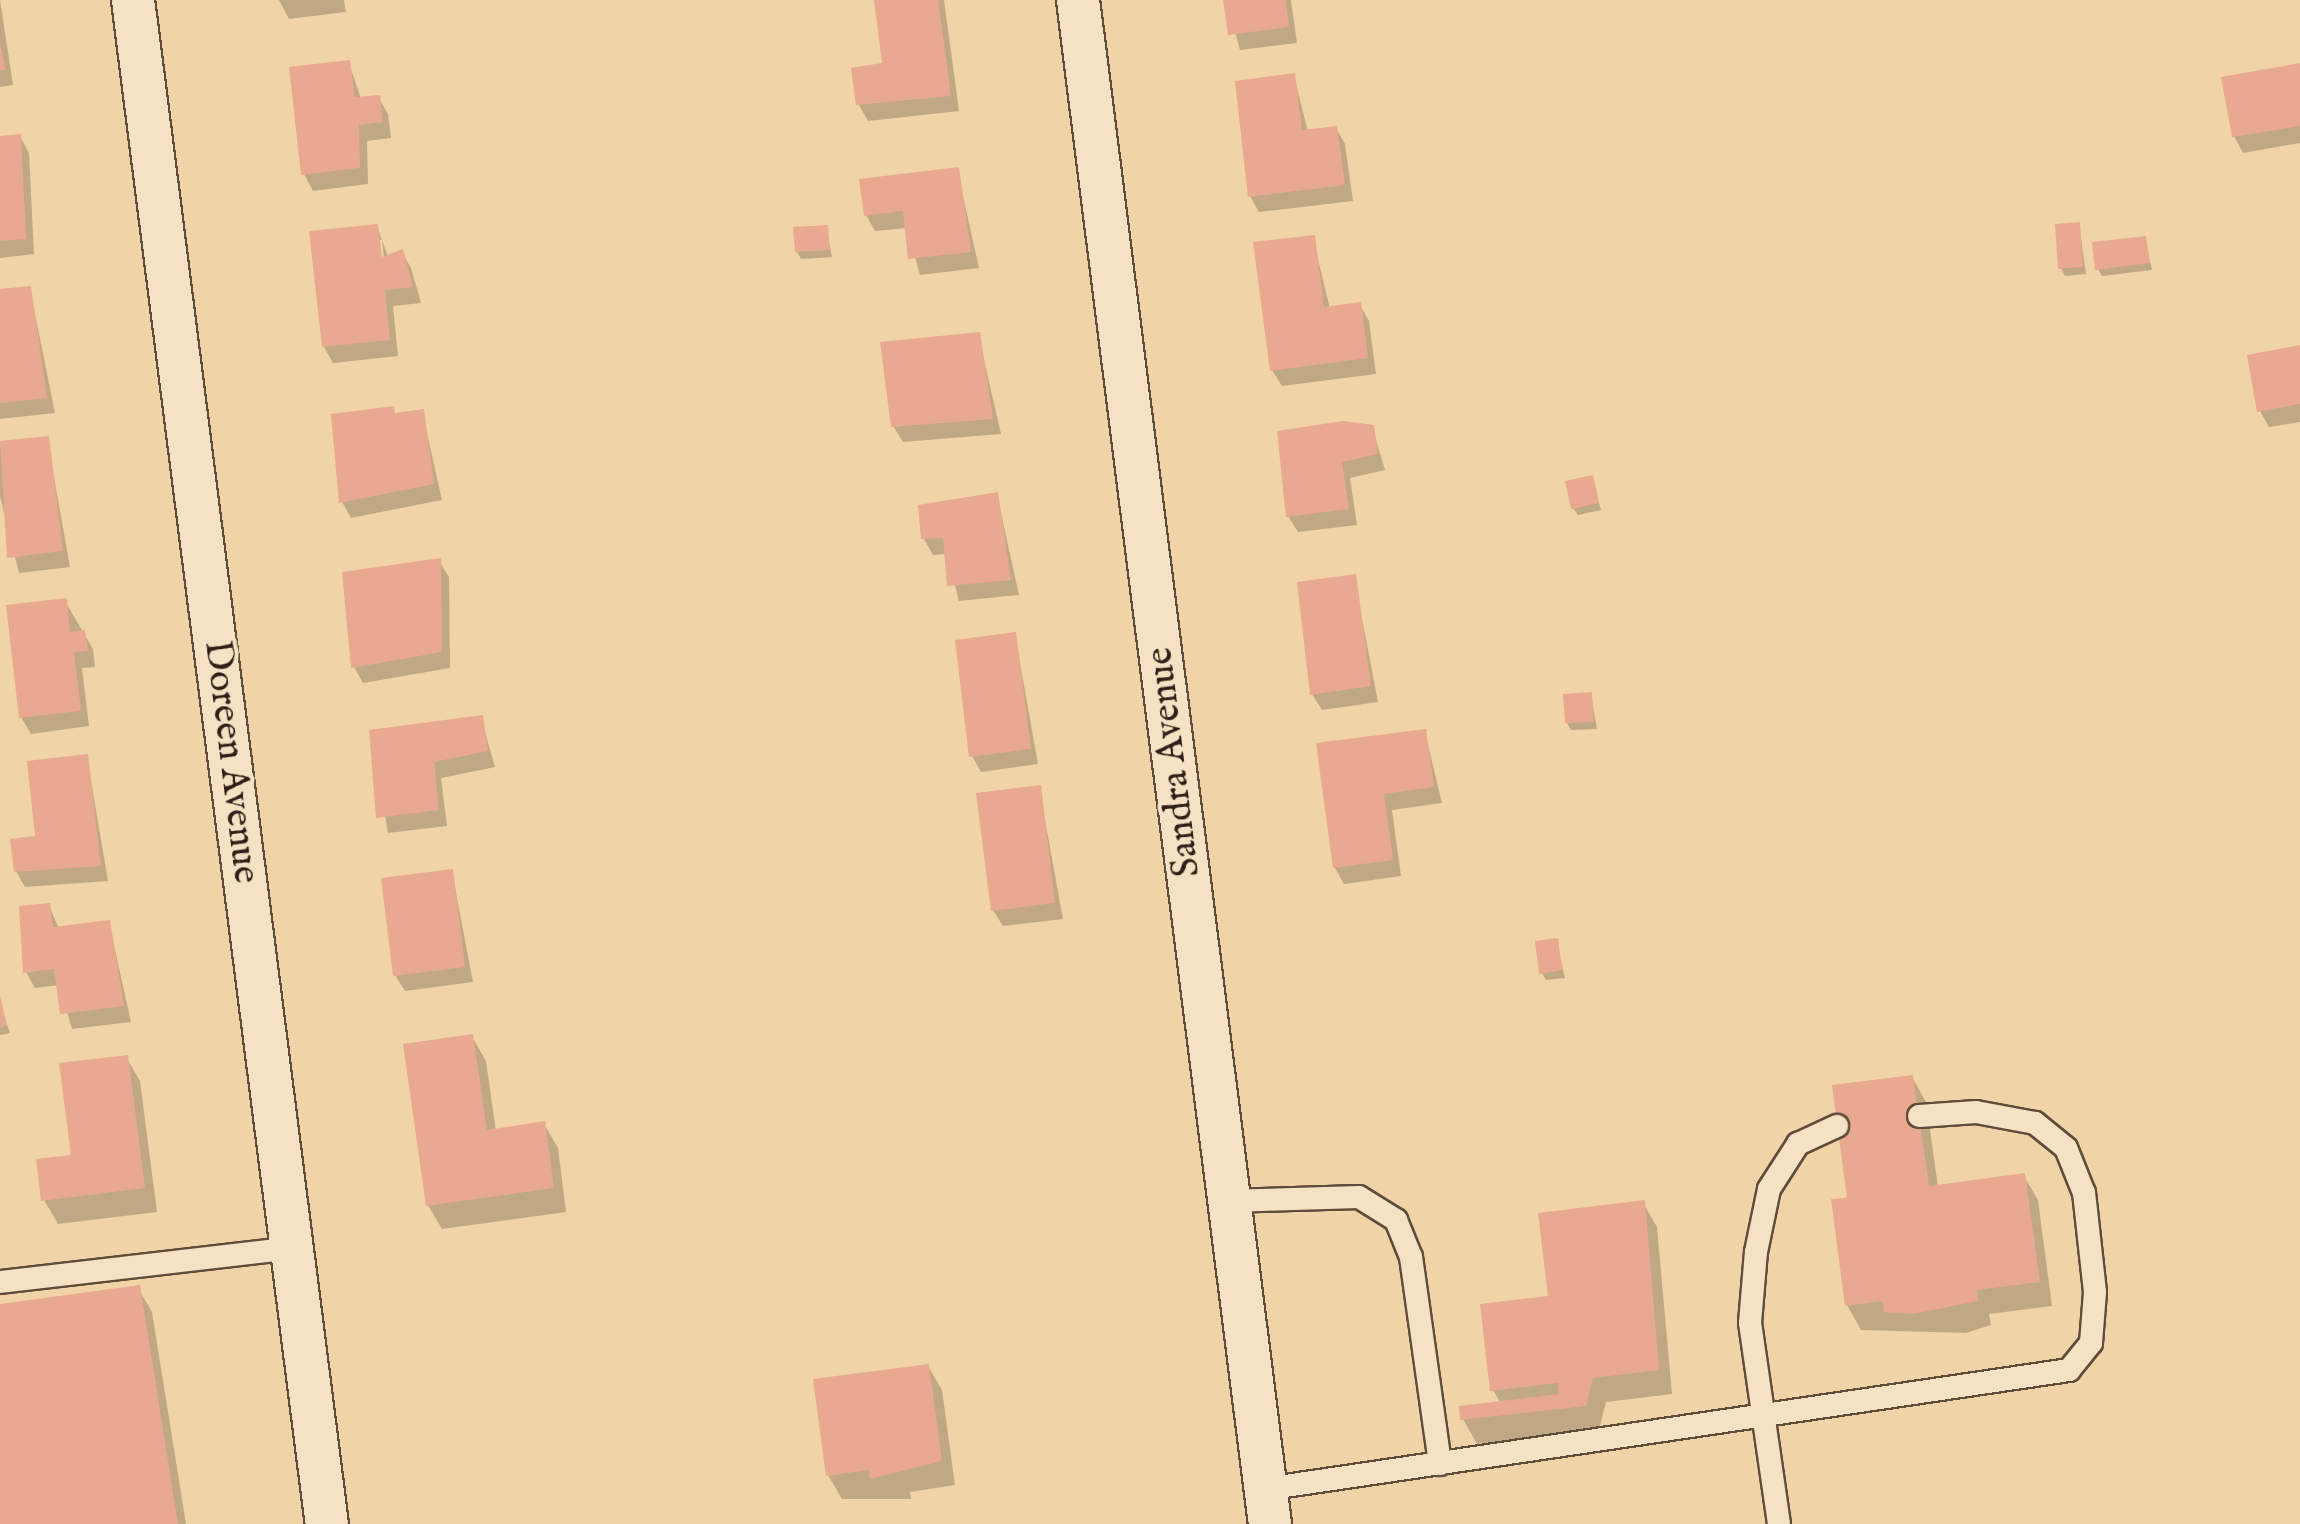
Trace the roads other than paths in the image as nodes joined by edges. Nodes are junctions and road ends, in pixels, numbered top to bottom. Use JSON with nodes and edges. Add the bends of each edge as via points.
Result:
{"nodes":[{"id":1,"x":133,"y":0,"type":"edge"},
{"id":2,"x":1078,"y":0,"type":"edge"},
{"id":3,"x":1919,"y":1116,"type":"dead end"},
{"id":4,"x":1838,"y":1126,"type":"dead end"},
{"id":5,"x":1228,"y":1201,"type":"junction"},
{"id":6,"x":292,"y":1248,"type":"junction"},
{"id":7,"x":0,"y":1282,"type":"edge"},
{"id":8,"x":1763,"y":1418,"type":"junction"},
{"id":9,"x":1440,"y":1464,"type":"junction"},
{"id":10,"x":1268,"y":1507,"type":"edge"},
{"id":11,"x":327,"y":1524,"type":"edge"},
{"id":12,"x":1779,"y":1524,"type":"edge"}],
"edges":[{"from":1,"to":6,"type":"street","name":"Doreen Avenue"},
{"from":2,"to":5,"type":"street","name":"Sandra Avenue"},
{"from":3,"to":8,"type":"lane","via":[[1976,1112],[2034,1123],[2066,1148],[2084,1193],[2095,1292],[2090,1343],[2069,1370],[2025,1381]]},
{"from":4,"to":8,"type":"lane","via":[[1798,1144],[1769,1189],[1750,1323]]},
{"from":5,"to":9,"type":"lane","via":[[1358,1196],[1396,1220],[1410,1256]]},
{"from":5,"to":10,"type":"street","name":"Sandra Avenue"},
{"from":6,"to":7,"type":"lane"},
{"from":6,"to":11,"type":"street","name":"Doreen Avenue"},
{"from":8,"to":9,"type":"lane"},
{"from":8,"to":12,"type":"lane"},
{"from":9,"to":10,"type":"lane"}]}
